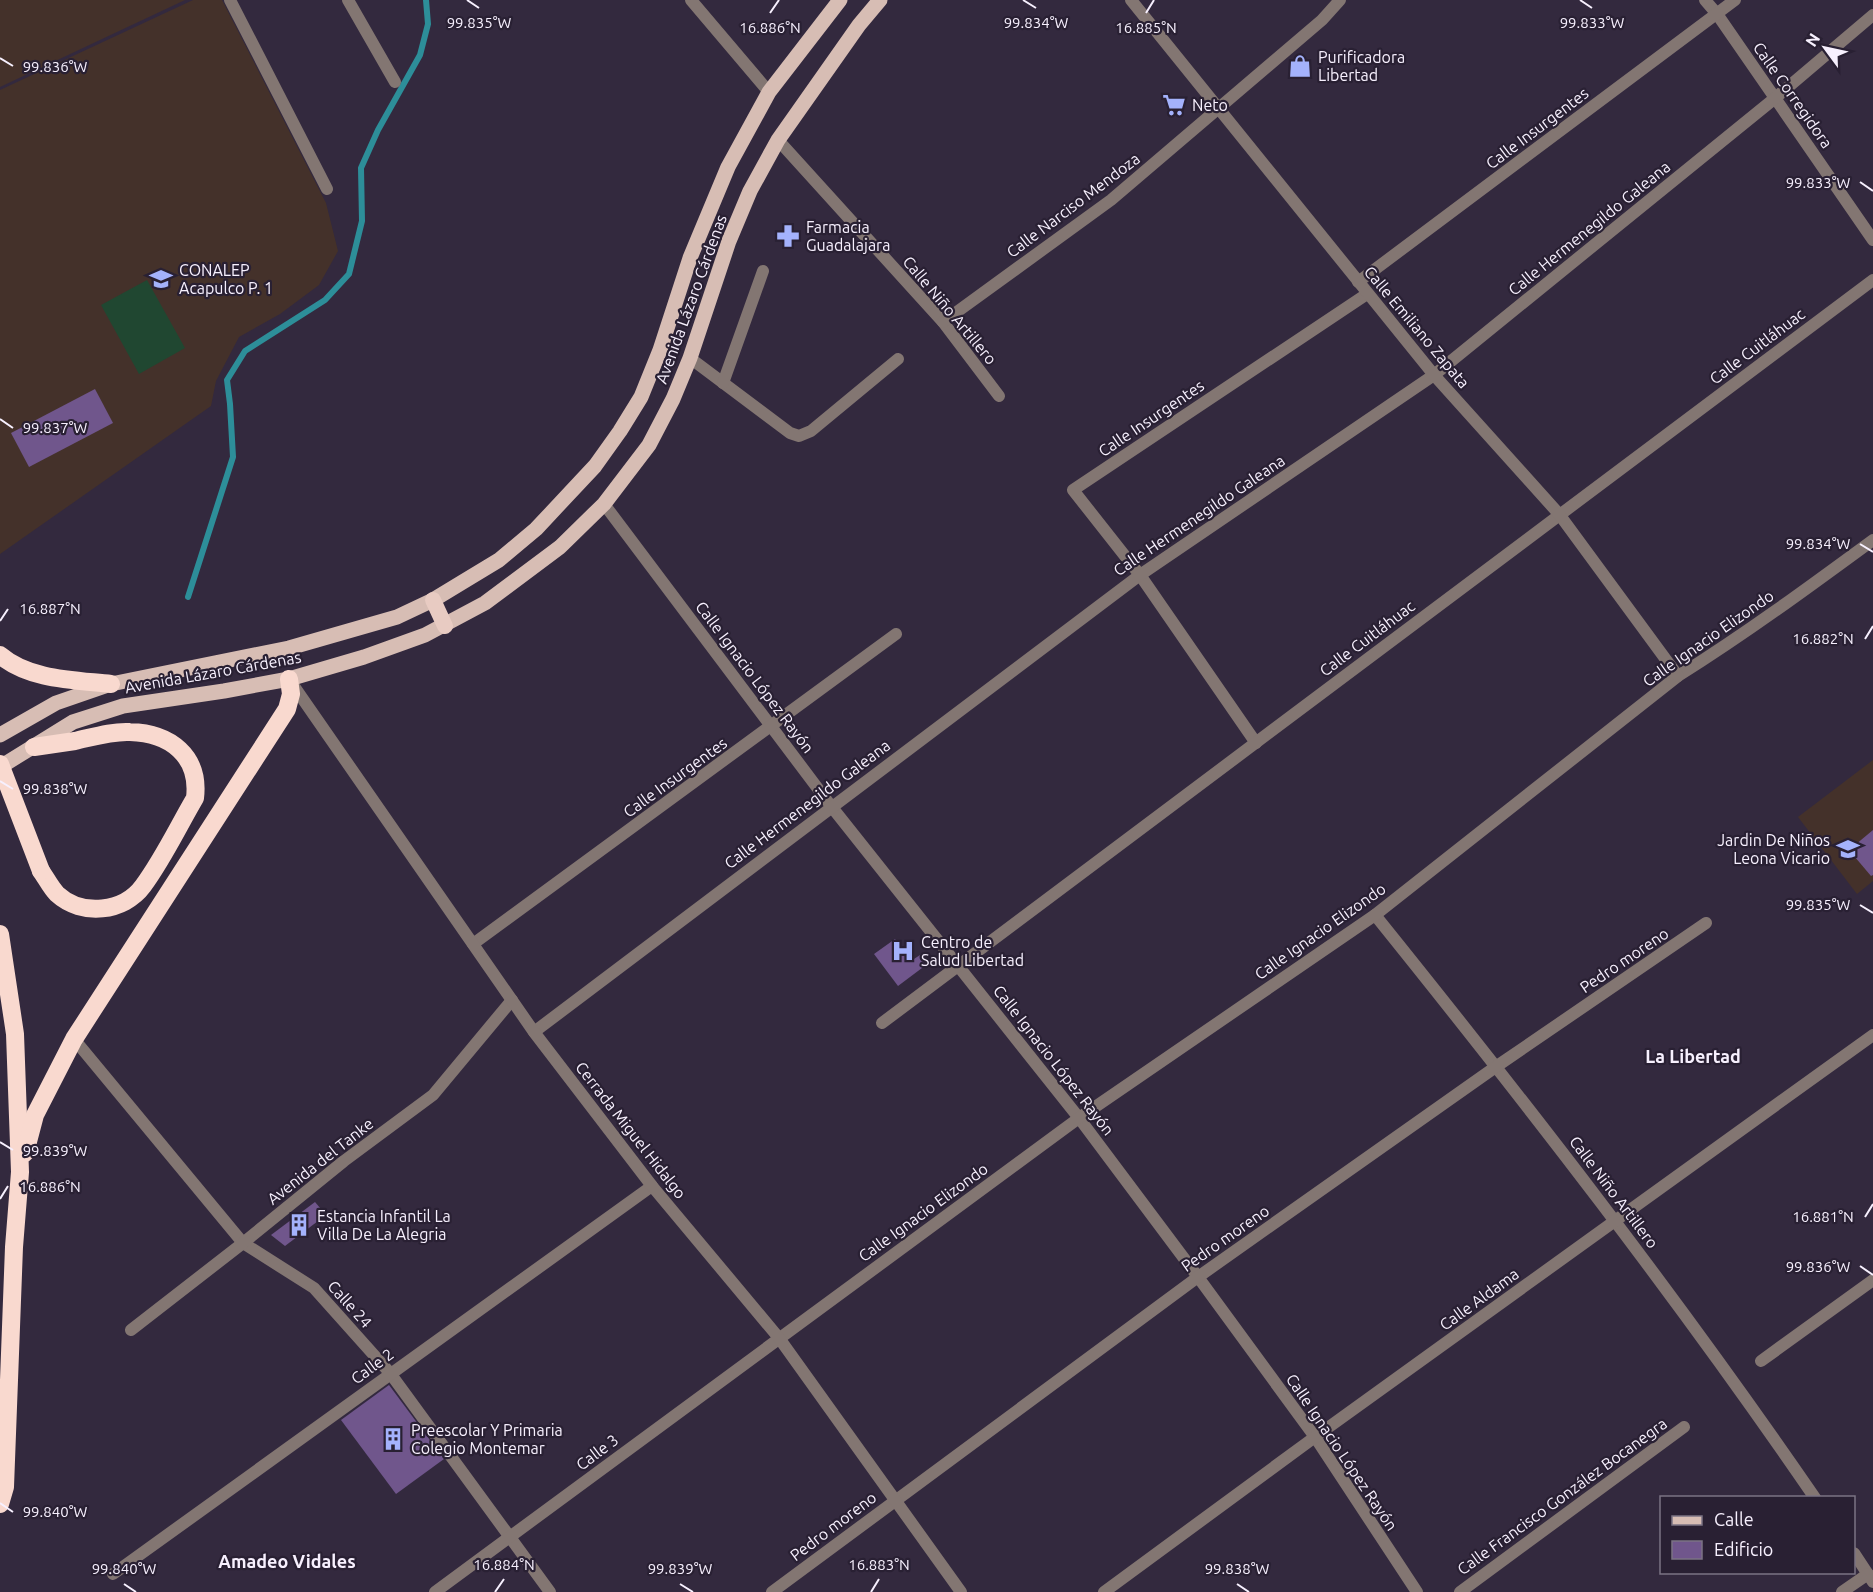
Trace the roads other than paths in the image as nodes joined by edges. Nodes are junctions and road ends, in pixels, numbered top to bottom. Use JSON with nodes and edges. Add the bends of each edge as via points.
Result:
{"nodes":[{"id":1,"x":230,"y":0,"type":"edge"},
{"id":2,"x":348,"y":0,"type":"edge"},
{"id":3,"x":691,"y":0,"type":"edge"},
{"id":4,"x":840,"y":0,"type":"edge"},
{"id":5,"x":880,"y":0,"type":"edge"},
{"id":6,"x":1131,"y":0,"type":"edge"},
{"id":7,"x":1340,"y":0,"type":"edge"},
{"id":8,"x":1704,"y":0,"type":"edge"},
{"id":9,"x":1736,"y":0,"type":"edge"},
{"id":10,"x":1717,"y":14,"type":"junction"},
{"id":11,"x":1873,"y":15,"type":"edge"},
{"id":12,"x":395,"y":82,"type":"dead end"},
{"id":13,"x":768,"y":92,"type":"junction"},
{"id":14,"x":1774,"y":99,"type":"junction"},
{"id":15,"x":1220,"y":108,"type":"junction"},
{"id":16,"x":778,"y":140,"type":"junction"},
{"id":17,"x":327,"y":189,"type":"dead end"},
{"id":18,"x":1873,"y":240,"type":"edge"},
{"id":19,"x":763,"y":271,"type":"dead end"},
{"id":20,"x":1873,"y":280,"type":"edge"},
{"id":21,"x":1358,"y":282,"type":"junction"},
{"id":22,"x":1367,"y":294,"type":"junction"},
{"id":23,"x":943,"y":322,"type":"junction"},
{"id":24,"x":690,"y":358,"type":"junction"},
{"id":25,"x":898,"y":359,"type":"dead end"},
{"id":26,"x":1434,"y":375,"type":"junction"},
{"id":27,"x":723,"y":382,"type":"junction"},
{"id":28,"x":999,"y":396,"type":"dead end"},
{"id":29,"x":603,"y":504,"type":"junction"},
{"id":30,"x":1558,"y":514,"type":"junction"},
{"id":31,"x":1873,"y":540,"type":"edge"},
{"id":32,"x":1140,"y":575,"type":"junction"},
{"id":33,"x":433,"y":600,"type":"junction"},
{"id":34,"x":445,"y":626,"type":"junction"},
{"id":35,"x":896,"y":634,"type":"dead end"},
{"id":36,"x":0,"y":655,"type":"edge"},
{"id":37,"x":1678,"y":676,"type":"junction"},
{"id":38,"x":289,"y":679,"type":"junction"},
{"id":39,"x":111,"y":684,"type":"junction"},
{"id":40,"x":772,"y":726,"type":"junction"},
{"id":41,"x":0,"y":735,"type":"edge"},
{"id":42,"x":1256,"y":743,"type":"junction"},
{"id":43,"x":34,"y":747,"type":"junction"},
{"id":44,"x":2,"y":765,"type":"edge"},
{"id":45,"x":831,"y":806,"type":"junction"},
{"id":46,"x":1375,"y":915,"type":"junction"},
{"id":47,"x":1706,"y":923,"type":"dead end"},
{"id":48,"x":0,"y":934,"type":"edge"},
{"id":49,"x":473,"y":944,"type":"junction"},
{"id":50,"x":959,"y":966,"type":"junction"},
{"id":51,"x":512,"y":1000,"type":"junction"},
{"id":52,"x":882,"y":1023,"type":"dead end"},
{"id":53,"x":534,"y":1032,"type":"junction"},
{"id":54,"x":1873,"y":1035,"type":"edge"},
{"id":55,"x":74,"y":1039,"type":"junction"},
{"id":56,"x":1497,"y":1066,"type":"junction"},
{"id":57,"x":1079,"y":1118,"type":"junction"},
{"id":58,"x":20,"y":1172,"type":"junction"},
{"id":59,"x":652,"y":1186,"type":"junction"},
{"id":60,"x":1616,"y":1221,"type":"junction"},
{"id":61,"x":243,"y":1243,"type":"junction"},
{"id":62,"x":1198,"y":1277,"type":"junction"},
{"id":63,"x":1873,"y":1280,"type":"edge"},
{"id":64,"x":131,"y":1330,"type":"dead end"},
{"id":65,"x":779,"y":1338,"type":"junction"},
{"id":66,"x":1761,"y":1361,"type":"dead end"},
{"id":67,"x":390,"y":1373,"type":"junction"},
{"id":68,"x":1684,"y":1427,"type":"dead end"},
{"id":69,"x":1315,"y":1437,"type":"junction"},
{"id":70,"x":1814,"y":1496,"type":"edge"},
{"id":71,"x":894,"y":1500,"type":"junction"},
{"id":72,"x":0,"y":1504,"type":"edge"},
{"id":73,"x":511,"y":1536,"type":"junction"},
{"id":74,"x":1855,"y":1554,"type":"edge"},
{"id":75,"x":113,"y":1574,"type":"dead end"},
{"id":76,"x":1871,"y":1578,"type":"edge"},
{"id":77,"x":435,"y":1592,"type":"edge"},
{"id":78,"x":550,"y":1592,"type":"edge"},
{"id":79,"x":772,"y":1592,"type":"edge"},
{"id":80,"x":961,"y":1592,"type":"edge"},
{"id":81,"x":1104,"y":1592,"type":"edge"},
{"id":82,"x":1416,"y":1592,"type":"edge"},
{"id":83,"x":1460,"y":1592,"type":"edge"},
{"id":84,"x":1842,"y":1592,"type":"edge"}],
"edges":[{"from":1,"to":17,"type":"street"},
{"from":2,"to":12,"type":"street"},
{"from":3,"to":13,"type":"street"},
{"from":4,"to":13,"type":"main road","name":"Avenida Lázaro Cárdenas"},
{"from":5,"to":16,"type":"main road","name":"Avenida Lázaro Cárdenas"},
{"from":6,"to":15,"type":"street","name":"Calle Emiliano Zapata"},
{"from":7,"to":15,"type":"street","name":"Calle Narciso Mendoza"},
{"from":8,"to":10,"type":"street","name":"Calle Corregidora"},
{"from":9,"to":10,"type":"street","name":"Calle Insurgentes"},
{"from":10,"to":14,"type":"street","name":"Calle Corregidora"},
{"from":10,"to":21,"type":"street","name":"Calle Insurgentes"},
{"from":11,"to":14,"type":"street","name":"Calle Hermenegildo Galeana"},
{"from":13,"to":33,"type":"main road","name":"Avenida Lázaro Cárdenas","via":[[728,167],[690,258],[645,388],[620,431],[595,466],[536,529],[498,560]]},
{"from":14,"to":18,"type":"street","name":"Calle Corregidora"},
{"from":14,"to":26,"type":"street","name":"Calle Hermenegildo Galeana"},
{"from":15,"to":21,"type":"street","name":"Calle Emiliano Zapata"},
{"from":15,"to":23,"type":"street","name":"Calle Narciso Mendoza","via":[[1111,200]]},
{"from":16,"to":23,"type":"street","name":"Calle Niño Artillero"},
{"from":16,"to":24,"type":"main road","name":"Avenida Lázaro Cárdenas","via":[[729,241]]},
{"from":19,"to":27,"type":"street"},
{"from":20,"to":30,"type":"street","name":"Calle Cuitláhuac"},
{"from":21,"to":22,"type":"street","name":"Calle Emiliano Zapata"},
{"from":22,"to":26,"type":"street","name":"Calle Emiliano Zapata"},
{"from":22,"to":32,"type":"street","name":"Calle Insurgentes","via":[[1073,490]]},
{"from":23,"to":28,"type":"street","name":"Calle Niño Artillero"},
{"from":24,"to":27,"type":"street"},
{"from":24,"to":29,"type":"main road","name":"Avenida Lázaro Cárdenas","via":[[649,445]]},
{"from":25,"to":27,"type":"street","via":[[812,431],[799,436],[789,433]]},
{"from":26,"to":30,"type":"street","name":"Calle Emiliano Zapata"},
{"from":26,"to":32,"type":"street","name":"Calle Hermenegildo Galeana"},
{"from":29,"to":34,"type":"main road","name":"Avenida Lázaro Cárdenas","via":[[560,547],[512,585]]},
{"from":29,"to":40,"type":"street","name":"Calle Ignacio López Rayón"},
{"from":30,"to":37,"type":"street","name":"Calle Emiliano Zapata"},
{"from":30,"to":42,"type":"street","name":"Calle Cuitláhuac"},
{"from":31,"to":37,"type":"street","name":"Calle Ignacio Elizondo"},
{"from":32,"to":42,"type":"street"},
{"from":32,"to":45,"type":"street","name":"Calle Hermenegildo Galeana"},
{"from":33,"to":34,"type":"highway"},
{"from":33,"to":39,"type":"main road","name":"Avenida Lázaro Cárdenas","via":[[397,617],[289,648]]},
{"from":34,"to":38,"type":"main road","name":"Avenida Lázaro Cárdenas","via":[[364,657]]},
{"from":35,"to":40,"type":"street","name":"Calle Insurgentes"},
{"from":36,"to":39,"type":"highway","via":[[35,674]]},
{"from":37,"to":46,"type":"street","name":"Calle Ignacio Elizondo"},
{"from":38,"to":43,"type":"main road","name":"Avenida Lázaro Cárdenas","via":[[123,706],[73,723]]},
{"from":38,"to":49,"type":"street","name":"Cerrada Miguel Hidalgo"},
{"from":38,"to":55,"type":"highway","via":[[287,709]]},
{"from":39,"to":41,"type":"main road","name":"Avenida Lázaro Cárdenas","via":[[56,702]]},
{"from":40,"to":45,"type":"street","name":"Calle Ignacio López Rayón"},
{"from":40,"to":49,"type":"street","name":"Calle Insurgentes"},
{"from":42,"to":50,"type":"street","name":"Calle Cuitláhuac"},
{"from":43,"to":44,"type":"main road","name":"Avenida Lázaro Cárdenas"},
{"from":43,"to":44,"type":"highway","bridge":true,"via":[[130,732],[157,736],[177,746],[191,763],[197,785],[195,798],[142,887],[121,905],[100,909],[76,905],[58,894],[41,871]]},
{"from":45,"to":50,"type":"street","name":"Calle Ignacio López Rayón"},
{"from":45,"to":53,"type":"street","name":"Calle Hermenegildo Galeana"},
{"from":46,"to":56,"type":"street","name":"Calle Niño Artillero"},
{"from":46,"to":57,"type":"street","name":"Calle Ignacio Elizondo"},
{"from":47,"to":56,"type":"street","name":"Pedro moreno"},
{"from":48,"to":58,"type":"highway","via":[[15,1034]]},
{"from":49,"to":51,"type":"street","name":"Cerrada Miguel Hidalgo"},
{"from":50,"to":52,"type":"street","name":"Calle Cuitláhuac"},
{"from":50,"to":57,"type":"street","name":"Calle Ignacio López Rayón"},
{"from":51,"to":53,"type":"street","name":"Cerrada Miguel Hidalgo"},
{"from":51,"to":61,"type":"street","name":"Avenida del Tanke","via":[[433,1095]]},
{"from":53,"to":59,"type":"street","name":"Cerrada Miguel Hidalgo"},
{"from":54,"to":60,"type":"street","name":"Calle Aldama"},
{"from":55,"to":58,"type":"highway","via":[[35,1115]]},
{"from":55,"to":61,"type":"street","name":"Calle 24"},
{"from":56,"to":60,"type":"street","name":"Calle Niño Artillero"},
{"from":56,"to":62,"type":"street","name":"Pedro moreno"},
{"from":57,"to":62,"type":"street","name":"Calle Ignacio López Rayón"},
{"from":57,"to":65,"type":"street","name":"Calle Ignacio Elizondo"},
{"from":58,"to":72,"type":"highway","via":[[5,1487]]},
{"from":59,"to":65,"type":"street","name":"Cerrada Miguel Hidalgo"},
{"from":59,"to":67,"type":"street","name":"Calle 2"},
{"from":60,"to":69,"type":"street","name":"Calle Aldama"},
{"from":60,"to":70,"type":"street","name":"Calle Niño Artillero"},
{"from":61,"to":64,"type":"street","name":"Avenida del Tanke"},
{"from":61,"to":67,"type":"street","name":"Calle 24","via":[[314,1288]]},
{"from":62,"to":69,"type":"street","name":"Calle Ignacio López Rayón"},
{"from":62,"to":71,"type":"street","name":"Pedro moreno"},
{"from":63,"to":66,"type":"street"},
{"from":65,"to":71,"type":"street","name":"Cerrada Miguel Hidalgo"},
{"from":65,"to":73,"type":"street","name":"Calle 3"},
{"from":67,"to":73,"type":"street","name":"Calle 24"},
{"from":67,"to":75,"type":"street","name":"Calle 2"},
{"from":68,"to":83,"type":"street","name":"Calle Francisco González Bocanegra"},
{"from":69,"to":81,"type":"street","name":"Calle Aldama"},
{"from":69,"to":82,"type":"street","name":"Calle Ignacio López Rayón"},
{"from":71,"to":79,"type":"street","name":"Pedro moreno"},
{"from":71,"to":80,"type":"street","name":"Cerrada Miguel Hidalgo"},
{"from":73,"to":77,"type":"street","name":"Calle 3"},
{"from":73,"to":78,"type":"street","name":"Calle 24"},
{"from":74,"to":76,"type":"street"},
{"from":76,"to":84,"type":"street"}]}
